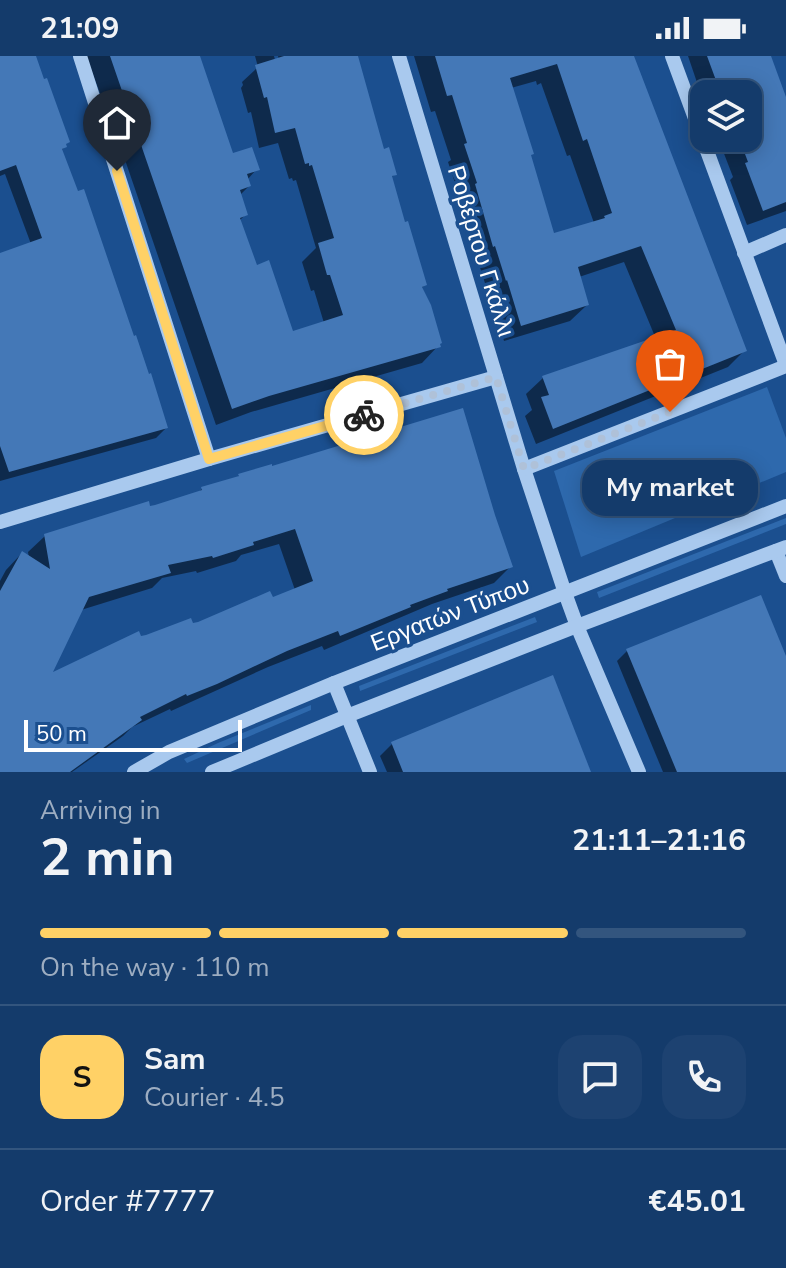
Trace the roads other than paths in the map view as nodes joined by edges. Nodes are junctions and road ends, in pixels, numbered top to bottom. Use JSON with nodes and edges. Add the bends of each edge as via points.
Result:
{"nodes":[{"id":1,"x":80,"y":56,"type":"edge"},
{"id":2,"x":399,"y":56,"type":"edge"},
{"id":3,"x":672,"y":56,"type":"edge"},
{"id":4,"x":786,"y":235,"type":"edge"},
{"id":5,"x":744,"y":253,"type":"junction"},
{"id":6,"x":786,"y":366,"type":"edge"},
{"id":7,"x":496,"y":377,"type":"junction"},
{"id":8,"x":209,"y":459,"type":"junction"},
{"id":9,"x":524,"y":469,"type":"junction"},
{"id":10,"x":786,"y":506,"type":"edge"},
{"id":11,"x":0,"y":522,"type":"edge"},
{"id":12,"x":781,"y":549,"type":"edge"},
{"id":13,"x":786,"y":576,"type":"edge"},
{"id":14,"x":565,"y":593,"type":"junction"},
{"id":15,"x":577,"y":626,"type":"junction"},
{"id":16,"x":334,"y":683,"type":"junction"},
{"id":17,"x":347,"y":716,"type":"junction"},
{"id":18,"x":134,"y":772,"type":"edge"},
{"id":19,"x":212,"y":772,"type":"edge"},
{"id":20,"x":370,"y":772,"type":"edge"},
{"id":21,"x":639,"y":772,"type":"edge"}],
"edges":[{"from":1,"to":8,"type":"street"},
{"from":2,"to":7,"type":"street","name":"Ροβέρτου Γκάλλι"},
{"from":3,"to":5,"type":"street"},
{"from":4,"to":5,"type":"street"},
{"from":5,"to":6,"type":"street"},
{"from":6,"to":9,"type":"street"},
{"from":7,"to":8,"type":"street"},
{"from":7,"to":9,"type":"street","name":"Ροβέρτου Γκάλλι"},
{"from":8,"to":11,"type":"street"},
{"from":9,"to":14,"type":"street","name":"Ροβέρτου Γκάλλι"},
{"from":10,"to":14,"type":"street","name":"Εργατών Τύπου"},
{"from":12,"to":13,"type":"street"},
{"from":12,"to":15,"type":"street"},
{"from":14,"to":15,"type":"street","name":"Ροβέρτου Γκάλλι"},
{"from":14,"to":16,"type":"street","name":"Εργατών Τύπου"},
{"from":15,"to":17,"type":"street"},
{"from":15,"to":21,"type":"street","name":"Ροβέρτου Γκάλλι"},
{"from":16,"to":17,"type":"street"},
{"from":16,"to":18,"type":"street","name":"Εργατών Τύπου","via":[[169,752]]},
{"from":17,"to":19,"type":"street"},
{"from":17,"to":20,"type":"street"}]}
